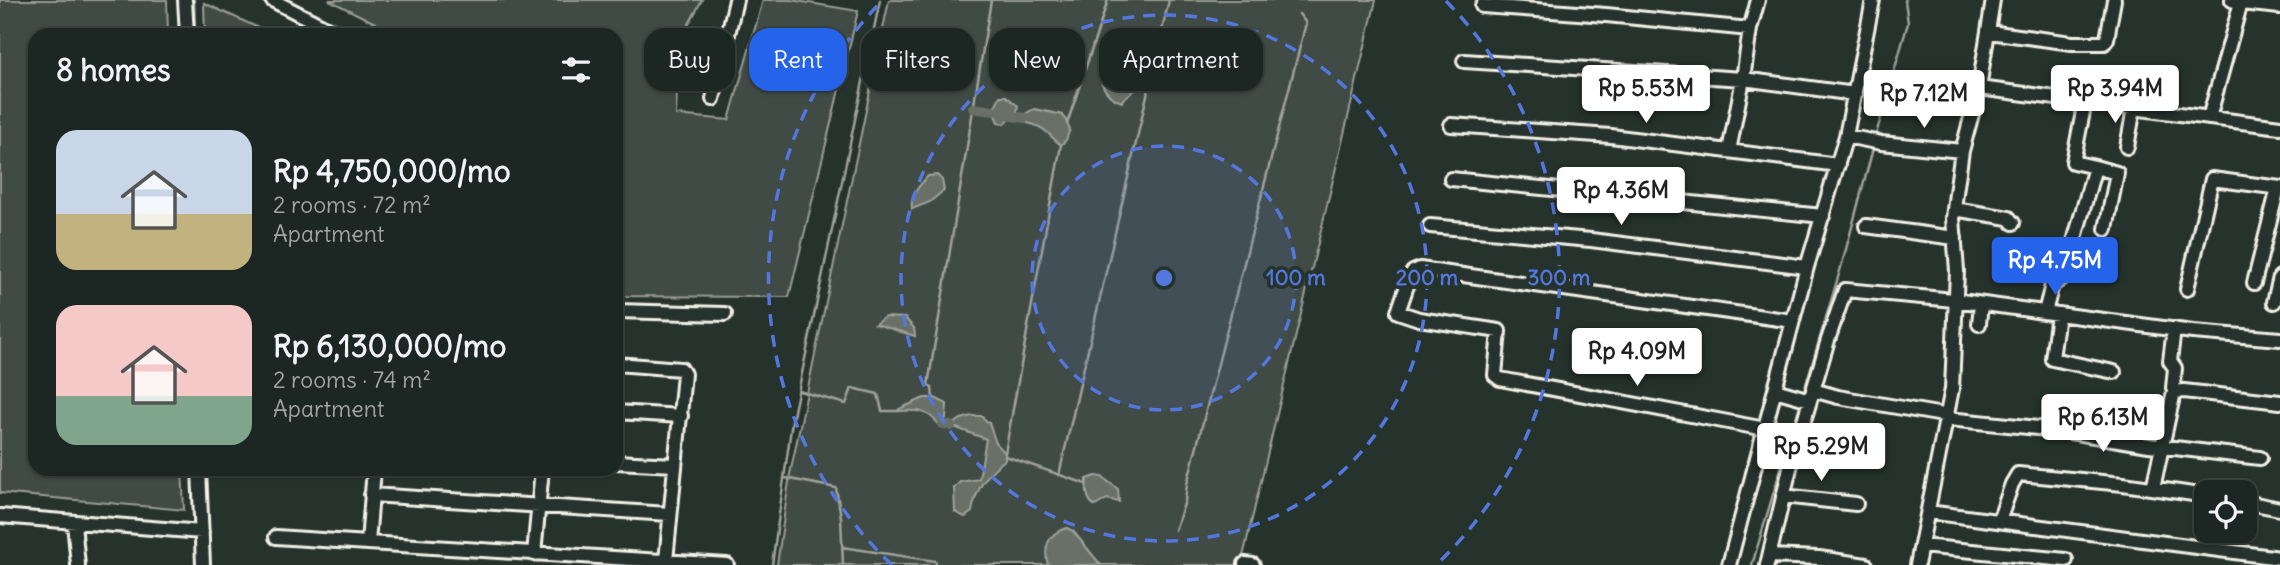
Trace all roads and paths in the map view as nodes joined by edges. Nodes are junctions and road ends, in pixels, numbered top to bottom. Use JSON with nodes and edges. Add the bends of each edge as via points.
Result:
{"nodes":[{"id":1,"x":185,"y":0,"type":"edge"},
{"id":2,"x":272,"y":0,"type":"edge"},
{"id":3,"x":736,"y":0,"type":"edge"},
{"id":4,"x":1758,"y":0,"type":"edge"},
{"id":5,"x":1873,"y":0,"type":"edge"},
{"id":6,"x":1993,"y":0,"type":"edge"},
{"id":7,"x":2115,"y":0,"type":"edge"},
{"id":8,"x":2236,"y":2,"type":"edge"},
{"id":9,"x":1482,"y":6,"type":"dead end"},
{"id":10,"x":2280,"y":7,"type":"edge"},
{"id":11,"x":187,"y":28,"type":"edge"},
{"id":12,"x":326,"y":28,"type":"edge"},
{"id":13,"x":1750,"y":29,"type":"junction"},
{"id":14,"x":1989,"y":32,"type":"junction"},
{"id":15,"x":1464,"y":61,"type":"dead end"},
{"id":16,"x":1744,"y":79,"type":"junction"},
{"id":17,"x":1979,"y":88,"type":"junction"},
{"id":18,"x":1855,"y":94,"type":"junction"},
{"id":19,"x":713,"y":99,"type":"dead end"},
{"id":20,"x":2084,"y":102,"type":"junction"},
{"id":21,"x":2134,"y":108,"type":"junction"},
{"id":22,"x":2209,"y":118,"type":"junction"},
{"id":23,"x":1451,"y":125,"type":"dead end"},
{"id":24,"x":2280,"y":127,"type":"edge"},
{"id":25,"x":1852,"y":137,"type":"junction"},
{"id":26,"x":2127,"y":147,"type":"dead end"},
{"id":27,"x":1729,"y":150,"type":"junction"},
{"id":28,"x":1962,"y":151,"type":"junction"},
{"id":29,"x":1838,"y":165,"type":"junction"},
{"id":30,"x":2095,"y":167,"type":"junction"},
{"id":31,"x":1451,"y":179,"type":"dead end"},
{"id":32,"x":2279,"y":188,"type":"edge"},
{"id":33,"x":1954,"y":209,"type":"junction"},
{"id":34,"x":1823,"y":216,"type":"junction"},
{"id":35,"x":2012,"y":223,"type":"dead end"},
{"id":36,"x":1430,"y":226,"type":"dead end"},
{"id":37,"x":1866,"y":226,"type":"dead end"},
{"id":38,"x":2106,"y":229,"type":"dead end"},
{"id":39,"x":1955,"y":238,"type":"junction"},
{"id":40,"x":1807,"y":267,"type":"junction"},
{"id":41,"x":2280,"y":277,"type":"edge"},
{"id":42,"x":2254,"y":283,"type":"dead end"},
{"id":43,"x":2187,"y":289,"type":"dead end"},
{"id":44,"x":1954,"y":300,"type":"junction"},
{"id":45,"x":2274,"y":302,"type":"dead end"},
{"id":46,"x":1981,"y":304,"type":"junction"},
{"id":47,"x":623,"y":311,"type":"edge"},
{"id":48,"x":2052,"y":313,"type":"junction"},
{"id":49,"x":725,"y":314,"type":"dead end"},
{"id":50,"x":1793,"y":321,"type":"junction"},
{"id":51,"x":1979,"y":324,"type":"dead end"},
{"id":52,"x":2174,"y":329,"type":"junction"},
{"id":53,"x":2280,"y":340,"type":"edge"},
{"id":54,"x":623,"y":365,"type":"edge"},
{"id":55,"x":2114,"y":372,"type":"dead end"},
{"id":56,"x":1781,"y":391,"type":"junction"},
{"id":57,"x":2176,"y":392,"type":"junction"},
{"id":58,"x":1809,"y":396,"type":"junction"},
{"id":59,"x":2280,"y":402,"type":"edge"},
{"id":60,"x":623,"y":412,"type":"edge"},
{"id":61,"x":681,"y":416,"type":"junction"},
{"id":62,"x":1948,"y":417,"type":"junction"},
{"id":63,"x":1765,"y":429,"type":"junction"},
{"id":64,"x":2162,"y":446,"type":"junction"},
{"id":65,"x":2260,"y":458,"type":"dead end"},
{"id":66,"x":623,"y":462,"type":"edge"},
{"id":67,"x":675,"y":465,"type":"junction"},
{"id":68,"x":199,"y":476,"type":"edge"},
{"id":69,"x":373,"y":476,"type":"edge"},
{"id":70,"x":541,"y":476,"type":"edge"},
{"id":71,"x":2152,"y":488,"type":"junction"},
{"id":72,"x":2194,"y":494,"type":"edge"},
{"id":73,"x":371,"y":495,"type":"junction"},
{"id":74,"x":1783,"y":496,"type":"junction"},
{"id":75,"x":1856,"y":504,"type":"dead end"},
{"id":76,"x":2257,"y":504,"type":"edge"},
{"id":77,"x":539,"y":505,"type":"junction"},
{"id":78,"x":2280,"y":509,"type":"edge"},
{"id":79,"x":1928,"y":512,"type":"junction"},
{"id":80,"x":669,"y":514,"type":"junction"},
{"id":81,"x":0,"y":516,"type":"edge"},
{"id":82,"x":1999,"y":521,"type":"junction"},
{"id":83,"x":74,"y":523,"type":"junction"},
{"id":84,"x":202,"y":532,"type":"junction"},
{"id":85,"x":275,"y":537,"type":"dead end"},
{"id":86,"x":368,"y":543,"type":"junction"},
{"id":87,"x":1921,"y":546,"type":"junction"},
{"id":88,"x":534,"y":554,"type":"junction"},
{"id":89,"x":2280,"y":558,"type":"edge"},
{"id":90,"x":1768,"y":560,"type":"edge"},
{"id":91,"x":2066,"y":560,"type":"dead end"},
{"id":92,"x":666,"y":561,"type":"junction"},
{"id":93,"x":78,"y":565,"type":"edge"},
{"id":94,"x":203,"y":565,"type":"edge"},
{"id":95,"x":727,"y":565,"type":"edge"},
{"id":96,"x":1729,"y":565,"type":"edge"},
{"id":97,"x":1866,"y":565,"type":"edge"},
{"id":98,"x":1917,"y":565,"type":"edge"}],
"edges":[{"from":1,"to":11,"type":"street"},
{"from":2,"to":12,"type":"street"},
{"from":3,"to":19,"type":"street"},
{"from":4,"to":13,"type":"street"},
{"from":5,"to":18,"type":"street"},
{"from":6,"to":14,"type":"street"},
{"from":7,"to":14,"type":"street","via":[[2104,43]]},
{"from":8,"to":10,"type":"street"},
{"from":8,"to":22,"type":"street","via":[[2231,45]]},
{"from":9,"to":13,"type":"street"},
{"from":13,"to":16,"type":"street"},
{"from":14,"to":17,"type":"street"},
{"from":15,"to":16,"type":"street"},
{"from":16,"to":18,"type":"street"},
{"from":16,"to":27,"type":"street"},
{"from":17,"to":20,"type":"street"},
{"from":17,"to":28,"type":"street"},
{"from":18,"to":25,"type":"street"},
{"from":20,"to":21,"type":"street"},
{"from":20,"to":30,"type":"street","via":[[2073,162]]},
{"from":21,"to":22,"type":"street"},
{"from":21,"to":26,"type":"street"},
{"from":22,"to":24,"type":"street"},
{"from":23,"to":27,"type":"street"},
{"from":25,"to":28,"type":"street"},
{"from":25,"to":29,"type":"street"},
{"from":27,"to":29,"type":"street"},
{"from":28,"to":33,"type":"street"},
{"from":29,"to":34,"type":"street"},
{"from":30,"to":38,"type":"street","via":[[2117,173]]},
{"from":30,"to":48,"type":"street","via":[[2064,277],[2052,285]]},
{"from":31,"to":34,"type":"street"},
{"from":32,"to":42,"type":"street"},
{"from":32,"to":43,"type":"street","via":[[2212,179]]},
{"from":33,"to":35,"type":"street","via":[[1996,214]]},
{"from":33,"to":39,"type":"street"},
{"from":34,"to":40,"type":"street"},
{"from":36,"to":40,"type":"street"},
{"from":37,"to":39,"type":"street"},
{"from":39,"to":44,"type":"street"},
{"from":40,"to":50,"type":"street"},
{"from":41,"to":45,"type":"street"},
{"from":44,"to":46,"type":"street"},
{"from":44,"to":58,"type":"street","via":[[1845,289]]},
{"from":44,"to":62,"type":"street"},
{"from":46,"to":48,"type":"street"},
{"from":46,"to":51,"type":"street"},
{"from":47,"to":49,"type":"street"},
{"from":48,"to":52,"type":"street"},
{"from":48,"to":55,"type":"street","via":[[2052,359]]},
{"from":50,"to":56,"type":"street"},
{"from":50,"to":63,"type":"street","via":[[1420,270],[1413,272],[1398,313],[1499,331],[1497,378]]},
{"from":52,"to":53,"type":"street"},
{"from":52,"to":57,"type":"street","via":[[2170,361],[2175,368]]},
{"from":54,"to":61,"type":"street","via":[[681,369]]},
{"from":56,"to":58,"type":"street"},
{"from":56,"to":63,"type":"street"},
{"from":57,"to":59,"type":"street"},
{"from":57,"to":64,"type":"street"},
{"from":58,"to":62,"type":"street"},
{"from":58,"to":74,"type":"street"},
{"from":60,"to":61,"type":"street"},
{"from":61,"to":67,"type":"street"},
{"from":62,"to":64,"type":"street"},
{"from":62,"to":79,"type":"street"},
{"from":63,"to":96,"type":"street"},
{"from":64,"to":65,"type":"street"},
{"from":64,"to":71,"type":"street"},
{"from":66,"to":67,"type":"street"},
{"from":67,"to":80,"type":"street"},
{"from":68,"to":84,"type":"street"},
{"from":69,"to":73,"type":"street"},
{"from":70,"to":77,"type":"street"},
{"from":71,"to":72,"type":"street"},
{"from":71,"to":82,"type":"street","via":[[2018,474]]},
{"from":73,"to":77,"type":"street"},
{"from":73,"to":86,"type":"street"},
{"from":74,"to":75,"type":"street"},
{"from":74,"to":90,"type":"street"},
{"from":76,"to":78,"type":"street"},
{"from":77,"to":80,"type":"street"},
{"from":77,"to":88,"type":"street"},
{"from":79,"to":82,"type":"street"},
{"from":79,"to":87,"type":"street"},
{"from":80,"to":92,"type":"street"},
{"from":81,"to":83,"type":"street"},
{"from":82,"to":89,"type":"street"},
{"from":83,"to":84,"type":"street"},
{"from":83,"to":93,"type":"street"},
{"from":84,"to":94,"type":"street"},
{"from":85,"to":86,"type":"street"},
{"from":86,"to":88,"type":"street"},
{"from":87,"to":91,"type":"street"},
{"from":87,"to":98,"type":"street"},
{"from":88,"to":92,"type":"street"},
{"from":90,"to":97,"type":"street","via":[[1819,558]]},
{"from":92,"to":95,"type":"street"}]}
